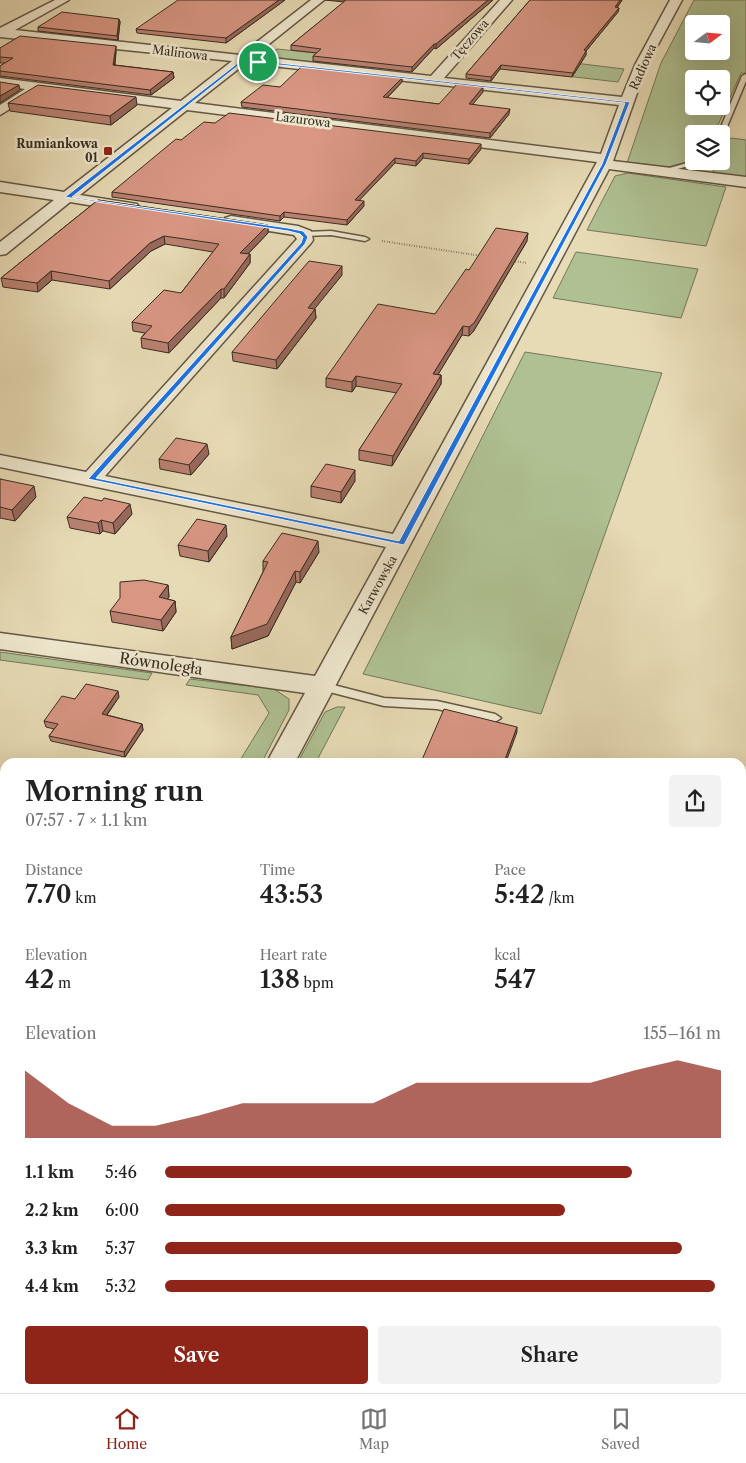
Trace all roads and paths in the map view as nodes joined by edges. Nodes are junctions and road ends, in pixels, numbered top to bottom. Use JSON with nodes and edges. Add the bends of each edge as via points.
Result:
{"nodes":[{"id":1,"x":63,"y":0,"type":"edge"},
{"id":2,"x":318,"y":0,"type":"edge"},
{"id":3,"x":506,"y":0,"type":"edge"},
{"id":4,"x":676,"y":0,"type":"edge"},
{"id":5,"x":1,"y":32,"type":"edge"},
{"id":6,"x":243,"y":60,"type":"junction"},
{"id":7,"x":745,"y":76,"type":"edge"},
{"id":8,"x":435,"y":80,"type":"junction"},
{"id":9,"x":0,"y":82,"type":"edge"},
{"id":10,"x":38,"y":86,"type":"junction"},
{"id":11,"x":628,"y":102,"type":"junction"},
{"id":12,"x":186,"y":105,"type":"junction"},
{"id":13,"x":0,"y":111,"type":"edge"},
{"id":14,"x":725,"y":125,"type":"edge"},
{"id":15,"x":605,"y":161,"type":"junction"},
{"id":16,"x":685,"y":166,"type":"edge"},
{"id":17,"x":704,"y":170,"type":"edge"},
{"id":18,"x":663,"y":171,"type":"junction"},
{"id":19,"x":710,"y":178,"type":"junction"},
{"id":20,"x":746,"y":182,"type":"edge"},
{"id":21,"x":0,"y":187,"type":"edge"},
{"id":22,"x":68,"y":197,"type":"junction"},
{"id":23,"x":144,"y":208,"type":"edge"},
{"id":24,"x":211,"y":218,"type":"edge"},
{"id":25,"x":305,"y":234,"type":"junction"},
{"id":26,"x":365,"y":238,"type":"joint"},
{"id":27,"x":0,"y":250,"type":"edge"},
{"id":28,"x":482,"y":256,"type":"edge"},
{"id":29,"x":511,"y":261,"type":"edge"},
{"id":30,"x":550,"y":266,"type":"junction"},
{"id":31,"x":0,"y":461,"type":"edge"},
{"id":32,"x":91,"y":479,"type":"junction"},
{"id":33,"x":401,"y":543,"type":"junction"},
{"id":34,"x":0,"y":641,"type":"edge"},
{"id":35,"x":322,"y":686,"type":"junction"},
{"id":36,"x":495,"y":718,"type":"dead end"},
{"id":37,"x":283,"y":758,"type":"edge"}],
"edges":[{"from":1,"to":5,"type":"street"},
{"from":2,"to":6,"type":"street"},
{"from":3,"to":8,"type":"street","name":"Tęczowa"},
{"from":4,"to":11,"type":"street","name":"Radiowa","via":[[641,65]]},
{"from":5,"to":6,"type":"street","name":"Malinowa"},
{"from":6,"to":8,"type":"street","name":"Malinowa"},
{"from":6,"to":12,"type":"street"},
{"from":7,"to":14,"type":"lane"},
{"from":8,"to":11,"type":"street","name":"Malinowa"},
{"from":9,"to":10,"type":"street","name":"Lazurowa"},
{"from":10,"to":12,"type":"street","name":"Lazurowa"},
{"from":10,"to":13,"type":"street"},
{"from":11,"to":15,"type":"street","name":"Radiowa"},
{"from":12,"to":15,"type":"street","name":"Lazurowa"},
{"from":12,"to":22,"type":"street"},
{"from":15,"to":18,"type":"street"},
{"from":15,"to":30,"type":"street","name":"Karwowska"},
{"from":16,"to":18,"type":"lane"},
{"from":17,"to":19,"type":"lane"},
{"from":18,"to":19,"type":"street"},
{"from":19,"to":20,"type":"street"},
{"from":21,"to":22,"type":"street"},
{"from":22,"to":23,"type":"street"},
{"from":22,"to":27,"type":"street"},
{"from":24,"to":25,"type":"street"},
{"from":25,"to":26,"type":"lane","via":[[331,233]]},
{"from":25,"to":32,"type":"street","via":[[303,243]]},
{"from":26,"to":28,"type":"path"},
{"from":29,"to":30,"type":"path"},
{"from":30,"to":33,"type":"street","name":"Karwowska"},
{"from":31,"to":32,"type":"street"},
{"from":32,"to":33,"type":"street"},
{"from":33,"to":35,"type":"street","name":"Karwowska"},
{"from":34,"to":35,"type":"street","name":"Równoległa"},
{"from":35,"to":36,"type":"lane","via":[[384,702],[437,704]]},
{"from":35,"to":37,"type":"street","name":"Karwowska"}]}
